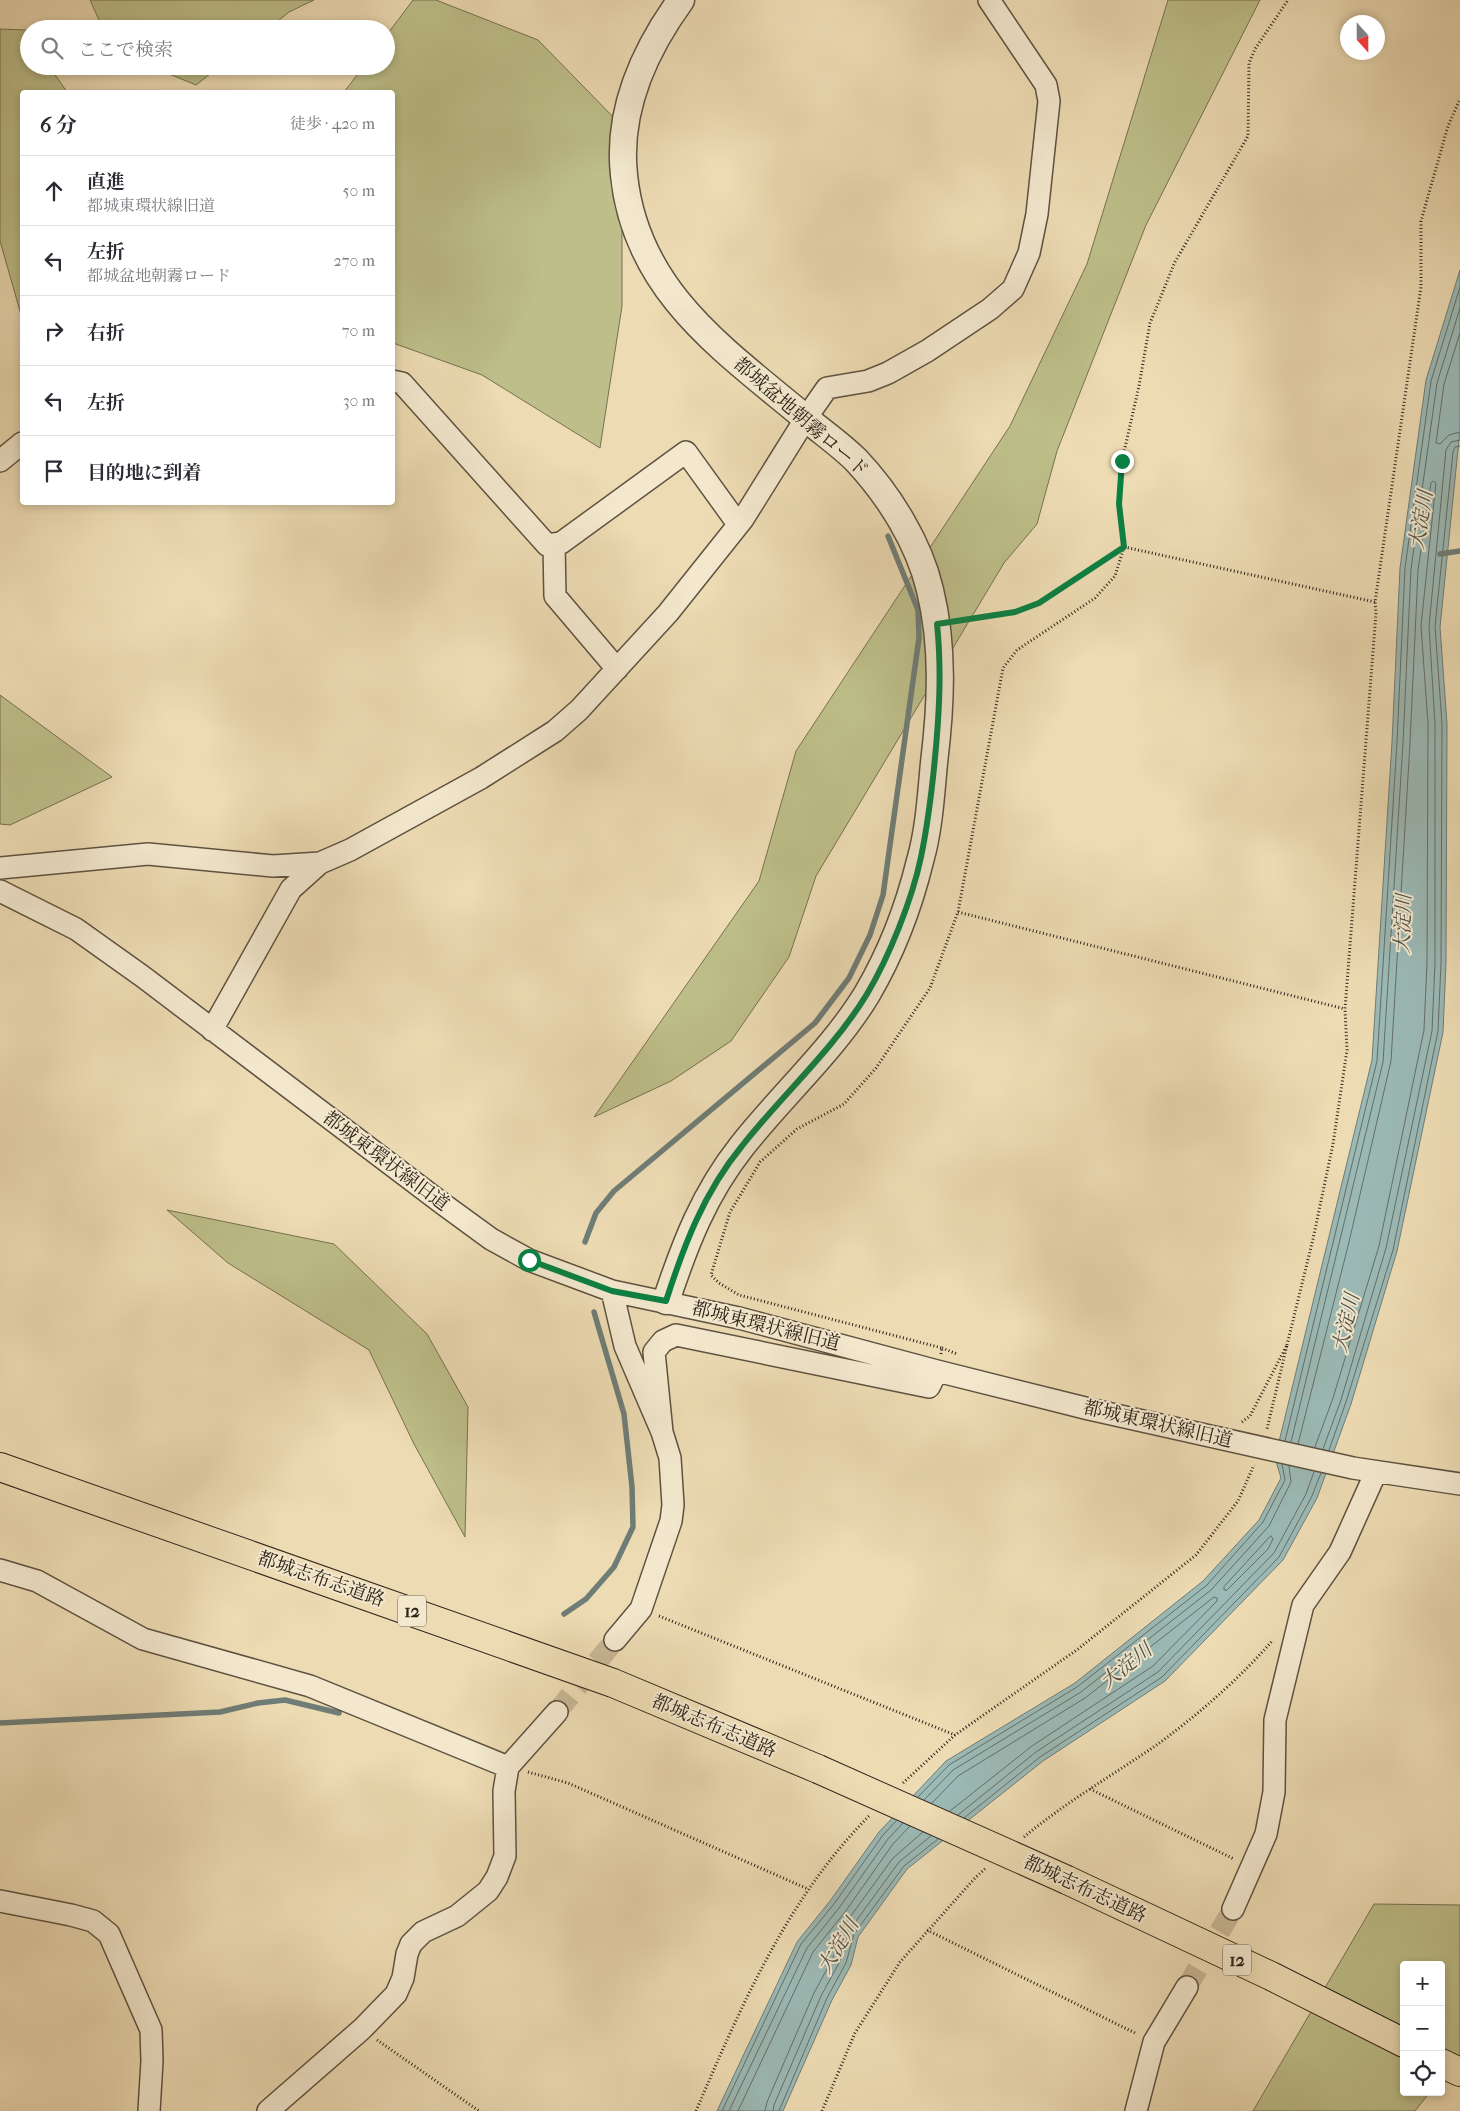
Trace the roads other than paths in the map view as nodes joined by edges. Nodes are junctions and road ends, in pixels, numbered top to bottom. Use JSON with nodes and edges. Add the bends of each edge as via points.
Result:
{"nodes":[{"id":1,"x":681,"y":0,"type":"edge"},
{"id":2,"x":989,"y":0,"type":"edge"},
{"id":3,"x":395,"y":382,"type":"edge"},
{"id":4,"x":806,"y":418,"type":"junction"},
{"id":5,"x":20,"y":445,"type":"edge"},
{"id":6,"x":0,"y":461,"type":"edge"},
{"id":7,"x":738,"y":524,"type":"junction"},
{"id":8,"x":554,"y":544,"type":"junction"},
{"id":9,"x":617,"y":668,"type":"junction"},
{"id":10,"x":320,"y":863,"type":"junction"},
{"id":11,"x":0,"y":868,"type":"edge"},
{"id":12,"x":0,"y":891,"type":"edge"},
{"id":13,"x":212,"y":1030,"type":"junction"},
{"id":14,"x":612,"y":1291,"type":"junction"},
{"id":15,"x":666,"y":1301,"type":"junction"},
{"id":16,"x":937,"y":1372,"type":"junction"},
{"id":17,"x":662,"y":1432,"type":"junction"},
{"id":18,"x":0,"y":1467,"type":"edge"},
{"id":19,"x":1376,"y":1472,"type":"junction"},
{"id":20,"x":1460,"y":1484,"type":"edge"},
{"id":21,"x":0,"y":1570,"type":"edge"},
{"id":22,"x":614,"y":1640,"type":"tunnel mouth"},
{"id":23,"x":557,"y":1712,"type":"tunnel mouth"},
{"id":24,"x":508,"y":1767,"type":"junction"},
{"id":25,"x":0,"y":1901,"type":"edge"},
{"id":26,"x":1233,"y":1909,"type":"tunnel mouth"},
{"id":27,"x":1187,"y":1987,"type":"tunnel mouth"},
{"id":28,"x":1400,"y":2042,"type":"edge"},
{"id":29,"x":1445,"y":2065,"type":"edge"},
{"id":30,"x":1460,"y":2072,"type":"edge"},
{"id":31,"x":150,"y":2111,"type":"edge"},
{"id":32,"x":268,"y":2111,"type":"edge"},
{"id":33,"x":1136,"y":2111,"type":"edge"}],
"edges":[{"from":1,"to":4,"type":"street","name":"都城盆地朝霧ロード","via":[[650,48],[630,97],[622,154],[626,200],[643,250],[684,311],[724,350]]},
{"from":2,"to":4,"type":"street","via":[[1046,85],[1049,101],[1037,214],[1029,253],[1013,289],[990,309],[888,373],[868,381],[827,388]]},
{"from":3,"to":8,"type":"street","via":[[402,383],[547,545]]},
{"from":4,"to":7,"type":"street"},
{"from":4,"to":15,"type":"street","name":"都城盆地朝霧ロード","via":[[855,459],[893,505],[930,587],[940,656],[940,718],[921,858],[898,930],[867,994],[837,1036],[741,1147],[708,1194],[684,1246]]},
{"from":5,"to":6,"type":"street"},
{"from":7,"to":8,"type":"street","via":[[686,452],[561,543]]},
{"from":7,"to":9,"type":"street","via":[[668,612]]},
{"from":8,"to":9,"type":"street","via":[[555,596]]},
{"from":9,"to":10,"type":"street","via":[[555,731],[481,778],[350,850]]},
{"from":10,"to":11,"type":"street","via":[[273,866],[148,854]]},
{"from":10,"to":13,"type":"street","via":[[291,889]]},
{"from":12,"to":13,"type":"street","name":"都城東環状線旧道","via":[[76,929]]},
{"from":13,"to":14,"type":"street","name":"都城東環状線旧道","via":[[491,1240],[529,1260]]},
{"from":14,"to":15,"type":"street","name":"都城東環状線旧道"},
{"from":14,"to":17,"type":"street","via":[[625,1346]]},
{"from":15,"to":16,"type":"street","name":"都城東環状線旧道"},
{"from":16,"to":17,"type":"street","via":[[929,1387],[676,1335],[663,1341],[654,1352]]},
{"from":16,"to":19,"type":"street","name":"都城東環状線旧道"},
{"from":17,"to":22,"type":"street","via":[[670,1458],[671,1521],[641,1609]]},
{"from":18,"to":28,"type":"highway","name":"都城志布志道路","number":"12","bridge":true,"via":[[613,1683],[818,1769],[1067,1880],[1271,1976]]},
{"from":19,"to":20,"type":"street","name":"都城東環状線旧道"},
{"from":19,"to":26,"type":"street","via":[[1340,1552],[1303,1605],[1275,1720],[1274,1792],[1266,1834]]},
{"from":21,"to":24,"type":"street","via":[[38,1581],[143,1639],[310,1686]]},
{"from":23,"to":24,"type":"street"},
{"from":24,"to":32,"type":"street","via":[[504,1791],[505,1856],[488,1891],[457,1916],[423,1932],[411,1944],[396,1994],[362,2029]]},
{"from":25,"to":31,"type":"street","via":[[94,1921],[109,1934],[151,2030]]},
{"from":27,"to":33,"type":"street","via":[[1154,2042]]},
{"from":29,"to":30,"type":"highway"}]}
